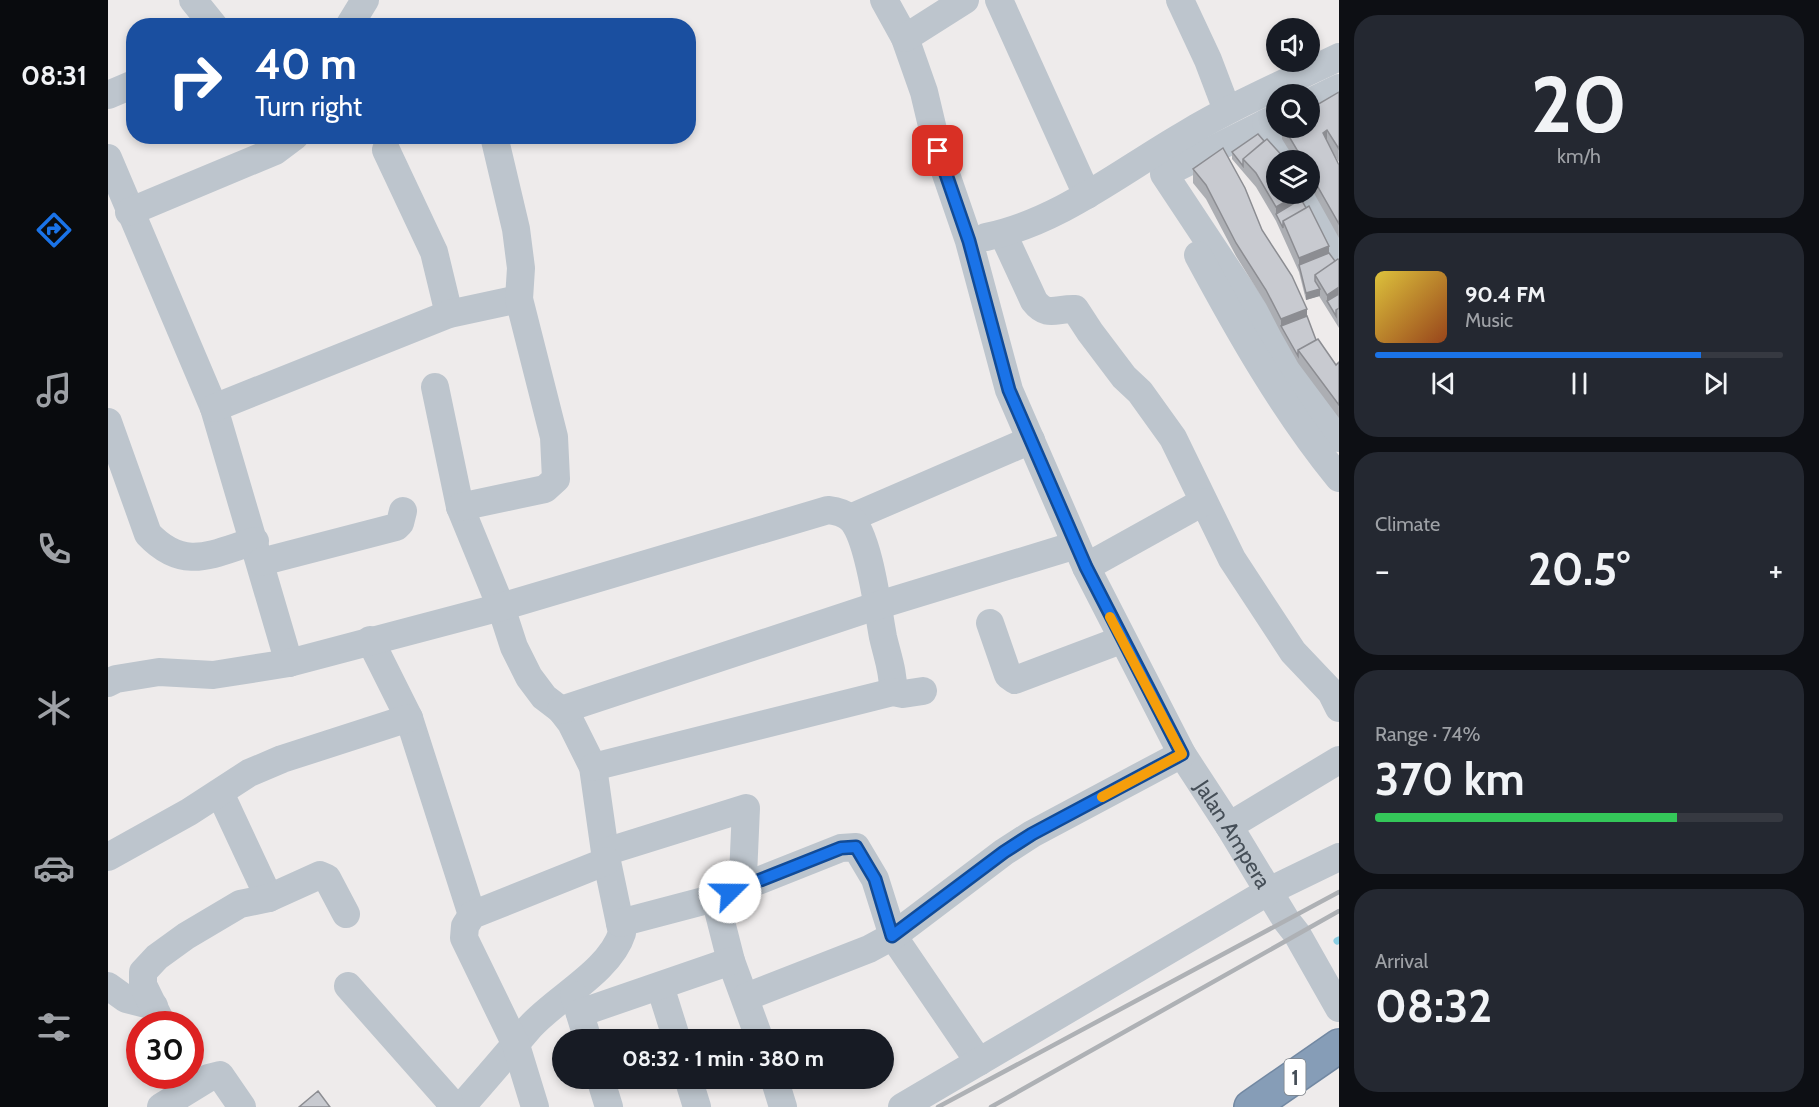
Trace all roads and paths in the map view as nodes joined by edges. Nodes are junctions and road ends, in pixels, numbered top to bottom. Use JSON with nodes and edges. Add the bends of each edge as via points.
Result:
{"nodes":[{"id":1,"x":193,"y":0,"type":"edge"},
{"id":2,"x":365,"y":0,"type":"edge"},
{"id":3,"x":884,"y":0,"type":"edge"},
{"id":4,"x":965,"y":0,"type":"edge"},
{"id":5,"x":999,"y":0,"type":"edge"},
{"id":6,"x":1180,"y":0,"type":"edge"},
{"id":7,"x":208,"y":18,"type":"edge"},
{"id":8,"x":354,"y":18,"type":"edge"},
{"id":9,"x":904,"y":38,"type":"junction"},
{"id":10,"x":1339,"y":57,"type":"edge"},
{"id":11,"x":126,"y":87,"type":"edge"},
{"id":12,"x":1339,"y":88,"type":"edge"},
{"id":13,"x":108,"y":95,"type":"edge"},
{"id":14,"x":1320,"y":97,"type":"edge"},
{"id":15,"x":1227,"y":110,"type":"junction"},
{"id":16,"x":1266,"y":123,"type":"edge"},
{"id":17,"x":285,"y":144,"type":"edge"},
{"id":18,"x":386,"y":144,"type":"edge"},
{"id":19,"x":496,"y":144,"type":"edge"},
{"id":20,"x":108,"y":158,"type":"edge"},
{"id":21,"x":1146,"y":158,"type":"junction"},
{"id":22,"x":1086,"y":195,"type":"junction"},
{"id":23,"x":1312,"y":204,"type":"edge"},
{"id":24,"x":129,"y":212,"type":"junction"},
{"id":25,"x":1003,"y":234,"type":"junction"},
{"id":26,"x":969,"y":241,"type":"junction"},
{"id":27,"x":1339,"y":253,"type":"edge"},
{"id":28,"x":519,"y":299,"type":"junction"},
{"id":29,"x":449,"y":314,"type":"junction"},
{"id":30,"x":435,"y":387,"type":"dead end"},
{"id":31,"x":214,"y":408,"type":"junction"},
{"id":32,"x":108,"y":422,"type":"edge"},
{"id":33,"x":1339,"y":438,"type":"edge"},
{"id":34,"x":1031,"y":440,"type":"junction"},
{"id":35,"x":1339,"y":478,"type":"edge"},
{"id":36,"x":1203,"y":502,"type":"junction"},
{"id":37,"x":460,"y":507,"type":"junction"},
{"id":38,"x":403,"y":511,"type":"dead end"},
{"id":39,"x":850,"y":518,"type":"junction"},
{"id":40,"x":258,"y":551,"type":"junction"},
{"id":41,"x":1081,"y":556,"type":"junction"},
{"id":42,"x":879,"y":605,"type":"junction"},
{"id":43,"x":501,"y":608,"type":"junction"},
{"id":44,"x":990,"y":623,"type":"dead end"},
{"id":45,"x":370,"y":640,"type":"junction"},
{"id":46,"x":1121,"y":640,"type":"junction"},
{"id":47,"x":289,"y":663,"type":"junction"},
{"id":48,"x":108,"y":683,"type":"edge"},
{"id":49,"x":923,"y":691,"type":"dead end"},
{"id":50,"x":893,"y":692,"type":"junction"},
{"id":51,"x":1339,"y":708,"type":"edge"},
{"id":52,"x":561,"y":710,"type":"junction"},
{"id":53,"x":409,"y":718,"type":"junction"},
{"id":54,"x":1182,"y":754,"type":"junction"},
{"id":55,"x":1339,"y":760,"type":"edge"},
{"id":56,"x":593,"y":767,"type":"junction"},
{"id":57,"x":220,"y":793,"type":"junction"},
{"id":58,"x":1229,"y":825,"type":"junction"},
{"id":59,"x":108,"y":857,"type":"edge"},
{"id":60,"x":606,"y":857,"type":"junction"},
{"id":61,"x":1339,"y":857,"type":"edge"},
{"id":62,"x":746,"y":886,"type":"junction"},
{"id":63,"x":1269,"y":891,"type":"junction"},
{"id":64,"x":269,"y":898,"type":"junction"},
{"id":65,"x":715,"y":898,"type":"junction"},
{"id":66,"x":346,"y":914,"type":"dead end"},
{"id":67,"x":472,"y":915,"type":"junction"},
{"id":68,"x":620,"y":923,"type":"junction"},
{"id":69,"x":892,"y":936,"type":"junction"},
{"id":70,"x":731,"y":962,"type":"junction"},
{"id":71,"x":108,"y":986,"type":"edge"},
{"id":72,"x":348,"y":986,"type":"dead end"},
{"id":73,"x":660,"y":986,"type":"junction"},
{"id":74,"x":746,"y":997,"type":"junction"},
{"id":75,"x":1339,"y":1008,"type":"edge"},
{"id":76,"x":150,"y":1011,"type":"edge"},
{"id":77,"x":156,"y":1011,"type":"edge"},
{"id":78,"x":580,"y":1014,"type":"edge"},
{"id":79,"x":673,"y":1029,"type":"edge"},
{"id":80,"x":756,"y":1029,"type":"edge"},
{"id":81,"x":516,"y":1045,"type":"junction"},
{"id":82,"x":1339,"y":1046,"type":"edge"},
{"id":83,"x":979,"y":1062,"type":"junction"},
{"id":84,"x":1339,"y":1072,"type":"edge"},
{"id":85,"x":204,"y":1079,"type":"edge"},
{"id":86,"x":180,"y":1089,"type":"edge"},
{"id":87,"x":603,"y":1089,"type":"edge"},
{"id":88,"x":691,"y":1089,"type":"edge"},
{"id":89,"x":777,"y":1089,"type":"edge"},
{"id":90,"x":161,"y":1107,"type":"edge"},
{"id":91,"x":242,"y":1107,"type":"edge"},
{"id":92,"x":451,"y":1107,"type":"edge"},
{"id":93,"x":460,"y":1107,"type":"edge"},
{"id":94,"x":535,"y":1107,"type":"edge"},
{"id":95,"x":609,"y":1107,"type":"edge"},
{"id":96,"x":697,"y":1107,"type":"edge"},
{"id":97,"x":783,"y":1107,"type":"edge"},
{"id":98,"x":902,"y":1107,"type":"edge"},
{"id":99,"x":1251,"y":1107,"type":"edge"},
{"id":100,"x":1289,"y":1107,"type":"edge"}],
"edges":[{"from":1,"to":7,"type":"street"},
{"from":2,"to":8,"type":"street"},
{"from":3,"to":9,"type":"street","name":"Jalan Ampera"},
{"from":4,"to":9,"type":"street"},
{"from":5,"to":22,"type":"street"},
{"from":6,"to":15,"type":"street"},
{"from":9,"to":26,"type":"street","name":"Jalan Ampera"},
{"from":10,"to":15,"type":"street"},
{"from":11,"to":13,"type":"street"},
{"from":12,"to":14,"type":"street"},
{"from":15,"to":21,"type":"street"},
{"from":16,"to":33,"type":"street","via":[[1164,174]]},
{"from":17,"to":24,"type":"street","via":[[275,152]]},
{"from":18,"to":29,"type":"street","via":[[434,252]]},
{"from":19,"to":28,"type":"street","via":[[516,229],[521,268]]},
{"from":20,"to":24,"type":"street"},
{"from":21,"to":22,"type":"street"},
{"from":21,"to":35,"type":"street","via":[[1245,343]]},
{"from":22,"to":25,"type":"street"},
{"from":23,"to":27,"type":"street"},
{"from":24,"to":31,"type":"street"},
{"from":25,"to":26,"type":"street"},
{"from":25,"to":36,"type":"street","via":[[1040,309],[1048,313],[1075,309],[1140,392],[1173,438]]},
{"from":26,"to":34,"type":"street","name":"Jalan Ampera","via":[[1009,390]]},
{"from":28,"to":29,"type":"street"},
{"from":28,"to":37,"type":"street","via":[[554,437],[556,479],[545,489]]},
{"from":29,"to":31,"type":"street"},
{"from":30,"to":37,"type":"street"},
{"from":31,"to":40,"type":"street"},
{"from":32,"to":40,"type":"street","via":[[148,534],[159,546],[196,559]]},
{"from":34,"to":39,"type":"street"},
{"from":34,"to":41,"type":"street","name":"Jalan Ampera"},
{"from":36,"to":41,"type":"street"},
{"from":36,"to":51,"type":"street","via":[[1232,559],[1293,652],[1331,692]]},
{"from":37,"to":43,"type":"street"},
{"from":38,"to":40,"type":"street","via":[[396,527]]},
{"from":39,"to":42,"type":"street","via":[[860,536]]},
{"from":39,"to":43,"type":"street","via":[[828,510]]},
{"from":40,"to":47,"type":"street"},
{"from":41,"to":42,"type":"street"},
{"from":41,"to":46,"type":"street","name":"Jalan Ampera"},
{"from":42,"to":50,"type":"street"},
{"from":42,"to":52,"type":"street"},
{"from":43,"to":45,"type":"street"},
{"from":43,"to":52,"type":"street","via":[[529,677],[543,697]]},
{"from":44,"to":46,"type":"street","via":[[1008,675],[1015,680]]},
{"from":45,"to":47,"type":"street"},
{"from":45,"to":53,"type":"street"},
{"from":46,"to":54,"type":"street","name":"Jalan Ampera"},
{"from":47,"to":48,"type":"street","via":[[213,675],[159,672]]},
{"from":49,"to":50,"type":"street"},
{"from":50,"to":56,"type":"street"},
{"from":52,"to":56,"type":"street"},
{"from":53,"to":57,"type":"street","via":[[282,759],[249,773]]},
{"from":53,"to":67,"type":"street"},
{"from":54,"to":58,"type":"street","name":"Jalan Ampera"},
{"from":54,"to":69,"type":"street","via":[[1032,834]]},
{"from":55,"to":58,"type":"street"},
{"from":56,"to":60,"type":"street"},
{"from":57,"to":59,"type":"street"},
{"from":57,"to":64,"type":"street"},
{"from":58,"to":63,"type":"street","name":"Jalan Ampera"},
{"from":60,"to":62,"type":"street","via":[[746,808]]},
{"from":60,"to":67,"type":"street"},
{"from":60,"to":68,"type":"street"},
{"from":61,"to":63,"type":"street"},
{"from":62,"to":65,"type":"street"},
{"from":62,"to":69,"type":"street","via":[[841,848],[856,847],[875,879]]},
{"from":63,"to":75,"type":"street","name":"Jalan Ampera"},
{"from":63,"to":83,"type":"street"},
{"from":64,"to":66,"type":"street","via":[[320,875],[327,878]]},
{"from":64,"to":77,"type":"street","via":[[240,904],[157,957],[142,978]]},
{"from":65,"to":68,"type":"street"},
{"from":65,"to":70,"type":"street"},
{"from":67,"to":81,"type":"street","via":[[464,938]]},
{"from":68,"to":78,"type":"street","via":[[619,944]]},
{"from":69,"to":74,"type":"street","via":[[869,950]]},
{"from":69,"to":83,"type":"street"},
{"from":70,"to":73,"type":"street"},
{"from":70,"to":74,"type":"street"},
{"from":71,"to":76,"type":"street"},
{"from":72,"to":92,"type":"street"},
{"from":73,"to":78,"type":"street"},
{"from":73,"to":79,"type":"street"},
{"from":74,"to":80,"type":"street"},
{"from":78,"to":81,"type":"street","via":[[543,1015]]},
{"from":81,"to":93,"type":"street"},
{"from":81,"to":94,"type":"street"},
{"from":82,"to":99,"type":"highway","number":"1"},
{"from":83,"to":98,"type":"street"},
{"from":84,"to":100,"type":"highway","number":"1"},
{"from":85,"to":91,"type":"street","via":[[220,1075]]},
{"from":86,"to":90,"type":"street"},
{"from":87,"to":95,"type":"street"},
{"from":88,"to":96,"type":"street"},
{"from":89,"to":97,"type":"street"}]}
